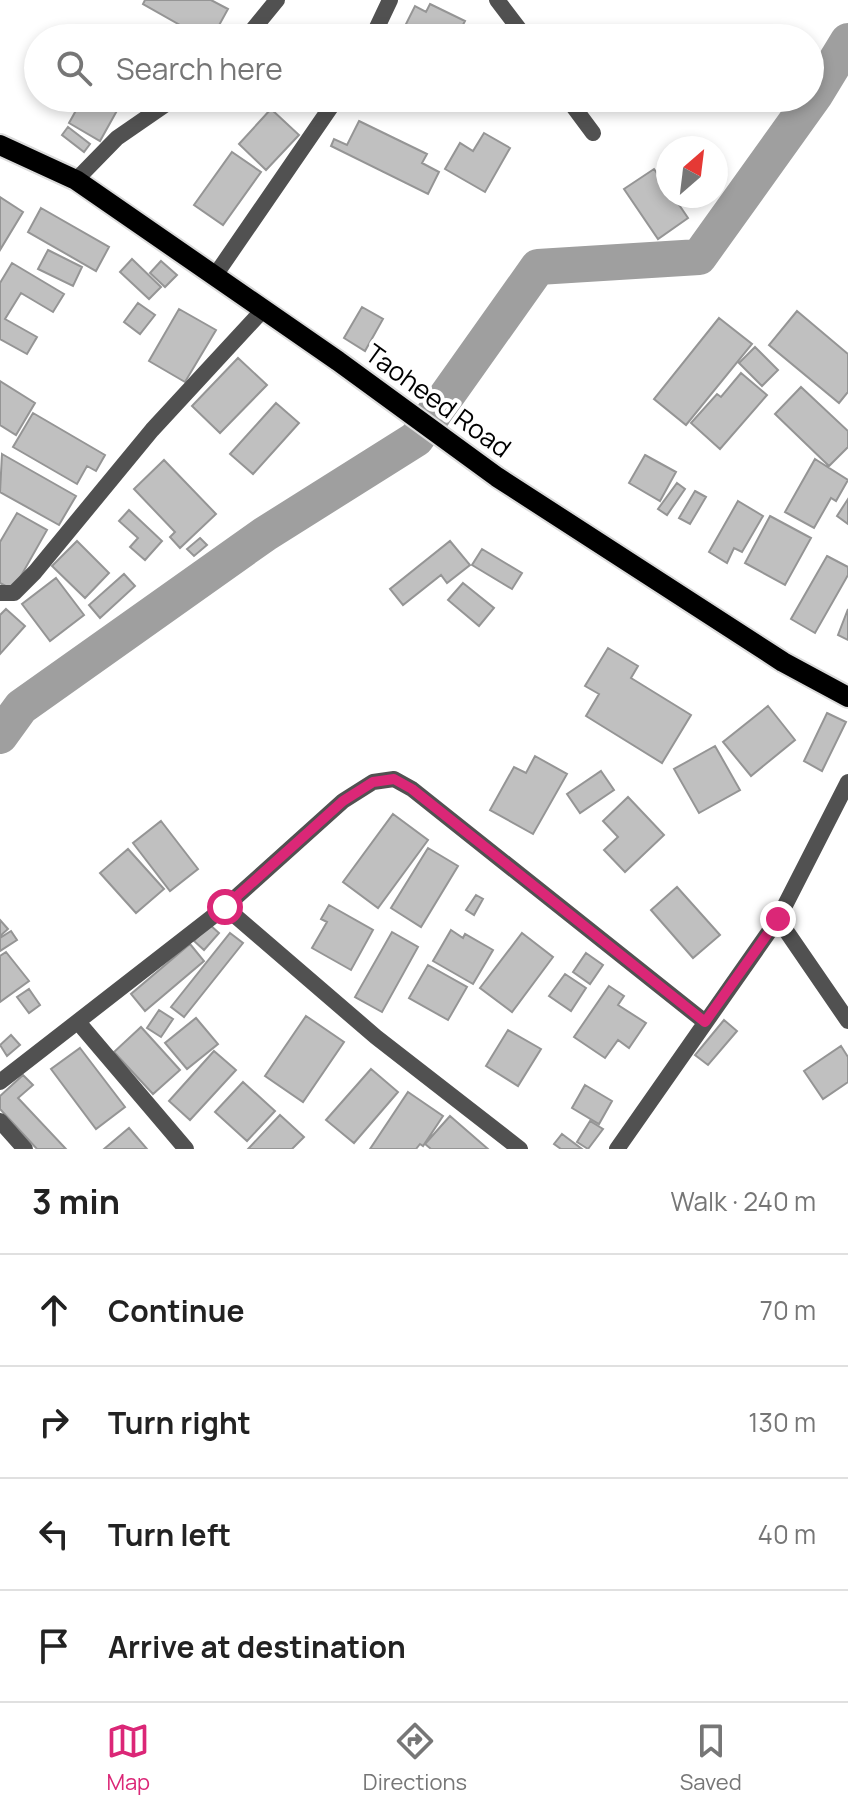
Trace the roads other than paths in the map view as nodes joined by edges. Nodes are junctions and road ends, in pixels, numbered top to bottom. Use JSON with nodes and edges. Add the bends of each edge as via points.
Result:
{"nodes":[{"id":1,"x":277,"y":0,"type":"edge"},
{"id":2,"x":390,"y":0,"type":"edge"},
{"id":3,"x":497,"y":0,"type":"edge"},
{"id":4,"x":257,"y":24,"type":"edge"},
{"id":5,"x":379,"y":24,"type":"edge"},
{"id":6,"x":515,"y":24,"type":"edge"},
{"id":7,"x":155,"y":112,"type":"edge"},
{"id":8,"x":327,"y":112,"type":"edge"},
{"id":9,"x":577,"y":112,"type":"edge"},
{"id":10,"x":593,"y":133,"type":"dead end"},
{"id":11,"x":0,"y":145,"type":"edge"},
{"id":12,"x":76,"y":180,"type":"junction"},
{"id":13,"x":214,"y":277,"type":"junction"},
{"id":14,"x":262,"y":311,"type":"junction"},
{"id":15,"x":0,"y":593,"type":"edge"},
{"id":16,"x":848,"y":697,"type":"edge"},
{"id":17,"x":848,"y":782,"type":"edge"},
{"id":18,"x":225,"y":907,"type":"junction"},
{"id":19,"x":778,"y":919,"type":"junction"},
{"id":20,"x":848,"y":1021,"type":"edge"},
{"id":21,"x":78,"y":1022,"type":"junction"},
{"id":22,"x":705,"y":1022,"type":"junction"},
{"id":23,"x":0,"y":1082,"type":"edge"},
{"id":24,"x":0,"y":1121,"type":"edge"},
{"id":25,"x":25,"y":1149,"type":"edge"},
{"id":26,"x":186,"y":1149,"type":"edge"},
{"id":27,"x":520,"y":1149,"type":"edge"},
{"id":28,"x":617,"y":1149,"type":"edge"}],
"edges":[{"from":1,"to":4,"type":"street"},
{"from":2,"to":5,"type":"street"},
{"from":3,"to":6,"type":"street"},
{"from":7,"to":12,"type":"street","via":[[117,138]]},
{"from":8,"to":13,"type":"street"},
{"from":9,"to":10,"type":"street"},
{"from":11,"to":12,"type":"main road","name":"Taoheed Road"},
{"from":12,"to":13,"type":"main road","name":"Taoheed Road"},
{"from":13,"to":14,"type":"main road","name":"Taoheed Road"},
{"from":14,"to":15,"type":"street","via":[[152,430],[35,572],[14,593]]},
{"from":14,"to":16,"type":"main road","name":"Taoheed Road","via":[[497,477],[783,662]]},
{"from":17,"to":19,"type":"street"},
{"from":18,"to":21,"type":"street"},
{"from":18,"to":22,"type":"street","via":[[343,801],[373,782],[394,779]]},
{"from":18,"to":27,"type":"street","via":[[376,1037]]},
{"from":19,"to":20,"type":"street"},
{"from":19,"to":22,"type":"street"},
{"from":21,"to":23,"type":"street"},
{"from":21,"to":26,"type":"street"},
{"from":22,"to":28,"type":"street"},
{"from":24,"to":25,"type":"street"}]}
